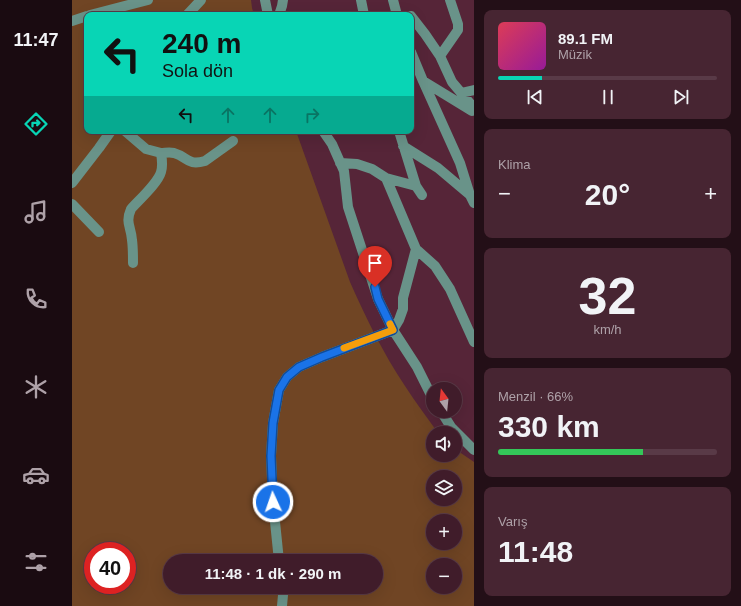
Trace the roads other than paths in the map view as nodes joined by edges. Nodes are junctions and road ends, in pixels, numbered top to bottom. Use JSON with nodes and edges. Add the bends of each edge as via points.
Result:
{"nodes":[{"id":1,"x":148,"y":0,"type":"edge"},
{"id":2,"x":201,"y":0,"type":"edge"},
{"id":3,"x":265,"y":0,"type":"edge"},
{"id":4,"x":283,"y":0,"type":"edge"},
{"id":5,"x":360,"y":0,"type":"edge"},
{"id":6,"x":366,"y":0,"type":"edge"},
{"id":7,"x":393,"y":0,"type":"edge"},
{"id":8,"x":450,"y":0,"type":"edge"},
{"id":9,"x":112,"y":5,"type":"edge"},
{"id":10,"x":97,"y":12,"type":"edge"},
{"id":11,"x":190,"y":12,"type":"edge"},
{"id":12,"x":267,"y":12,"type":"edge"},
{"id":13,"x":280,"y":12,"type":"edge"},
{"id":14,"x":364,"y":12,"type":"edge"},
{"id":15,"x":364,"y":12,"type":"edge"},
{"id":16,"x":396,"y":12,"type":"edge"},
{"id":17,"x":84,"y":17,"type":"edge"},
{"id":18,"x":414,"y":20,"type":"edge"},
{"id":19,"x":72,"y":22,"type":"edge"},
{"id":20,"x":440,"y":56,"type":"junction"},
{"id":21,"x":414,"y":59,"type":"edge"},
{"id":22,"x":423,"y":81,"type":"junction"},
{"id":23,"x":474,"y":90,"type":"edge"},
{"id":24,"x":461,"y":93,"type":"junction"},
{"id":25,"x":474,"y":108,"type":"edge"},
{"id":26,"x":474,"y":112,"type":"edge"},
{"id":27,"x":109,"y":134,"type":"edge"},
{"id":28,"x":128,"y":134,"type":"edge"},
{"id":29,"x":325,"y":134,"type":"edge"},
{"id":30,"x":400,"y":134,"type":"edge"},
{"id":31,"x":233,"y":141,"type":"dead end"},
{"id":32,"x":403,"y":146,"type":"junction"},
{"id":33,"x":161,"y":153,"type":"junction"},
{"id":34,"x":340,"y":163,"type":"junction"},
{"id":35,"x":386,"y":178,"type":"junction"},
{"id":36,"x":72,"y":183,"type":"edge"},
{"id":37,"x":416,"y":186,"type":"junction"},
{"id":38,"x":422,"y":195,"type":"dead end"},
{"id":39,"x":472,"y":199,"type":"edge"},
{"id":40,"x":72,"y":204,"type":"edge"},
{"id":41,"x":99,"y":232,"type":"dead end"},
{"id":42,"x":416,"y":249,"type":"junction"},
{"id":43,"x":134,"y":263,"type":"dead end"},
{"id":44,"x":393,"y":330,"type":"junction"},
{"id":45,"x":474,"y":342,"type":"edge"},
{"id":46,"x":426,"y":385,"type":"edge"},
{"id":47,"x":445,"y":418,"type":"edge"},
{"id":48,"x":474,"y":450,"type":"edge"},
{"id":49,"x":278,"y":554,"type":"edge"},
{"id":50,"x":283,"y":594,"type":"edge"},
{"id":51,"x":282,"y":606,"type":"edge"}],
"edges":[{"from":1,"to":9,"type":"street"},
{"from":2,"to":11,"type":"street"},
{"from":3,"to":12,"type":"street"},
{"from":4,"to":13,"type":"street"},
{"from":5,"to":14,"type":"street"},
{"from":6,"to":15,"type":"street"},
{"from":7,"to":16,"type":"street"},
{"from":8,"to":20,"type":"street","via":[[458,30]]},
{"from":9,"to":10,"type":"street"},
{"from":17,"to":19,"type":"street"},
{"from":18,"to":20,"type":"street"},
{"from":20,"to":24,"type":"street","via":[[452,82]]},
{"from":21,"to":22,"type":"street"},
{"from":22,"to":26,"type":"street"},
{"from":22,"to":39,"type":"street","via":[[460,163]]},
{"from":23,"to":24,"type":"street"},
{"from":24,"to":25,"type":"street"},
{"from":27,"to":36,"type":"street"},
{"from":28,"to":33,"type":"street","via":[[146,149]]},
{"from":29,"to":34,"type":"street"},
{"from":30,"to":32,"type":"street"},
{"from":31,"to":33,"type":"street","via":[[205,161],[199,162],[187,161],[175,153]]},
{"from":32,"to":37,"type":"street"},
{"from":32,"to":39,"type":"street","via":[[438,168]]},
{"from":33,"to":43,"type":"street","via":[[161,172],[157,180],[129,214]]},
{"from":34,"to":35,"type":"street","via":[[357,164],[372,169]]},
{"from":34,"to":44,"type":"street","via":[[344,171],[348,207],[378,299]]},
{"from":35,"to":37,"type":"street"},
{"from":35,"to":42,"type":"street"},
{"from":37,"to":38,"type":"street"},
{"from":40,"to":41,"type":"street"},
{"from":42,"to":44,"type":"street","via":[[403,298],[403,310]]},
{"from":42,"to":45,"type":"street","via":[[435,266],[450,290]]},
{"from":44,"to":46,"type":"street"},
{"from":44,"to":49,"type":"street","via":[[299,367],[287,377],[279,390],[271,456]]},
{"from":47,"to":48,"type":"street"},
{"from":50,"to":51,"type":"street"}]}
